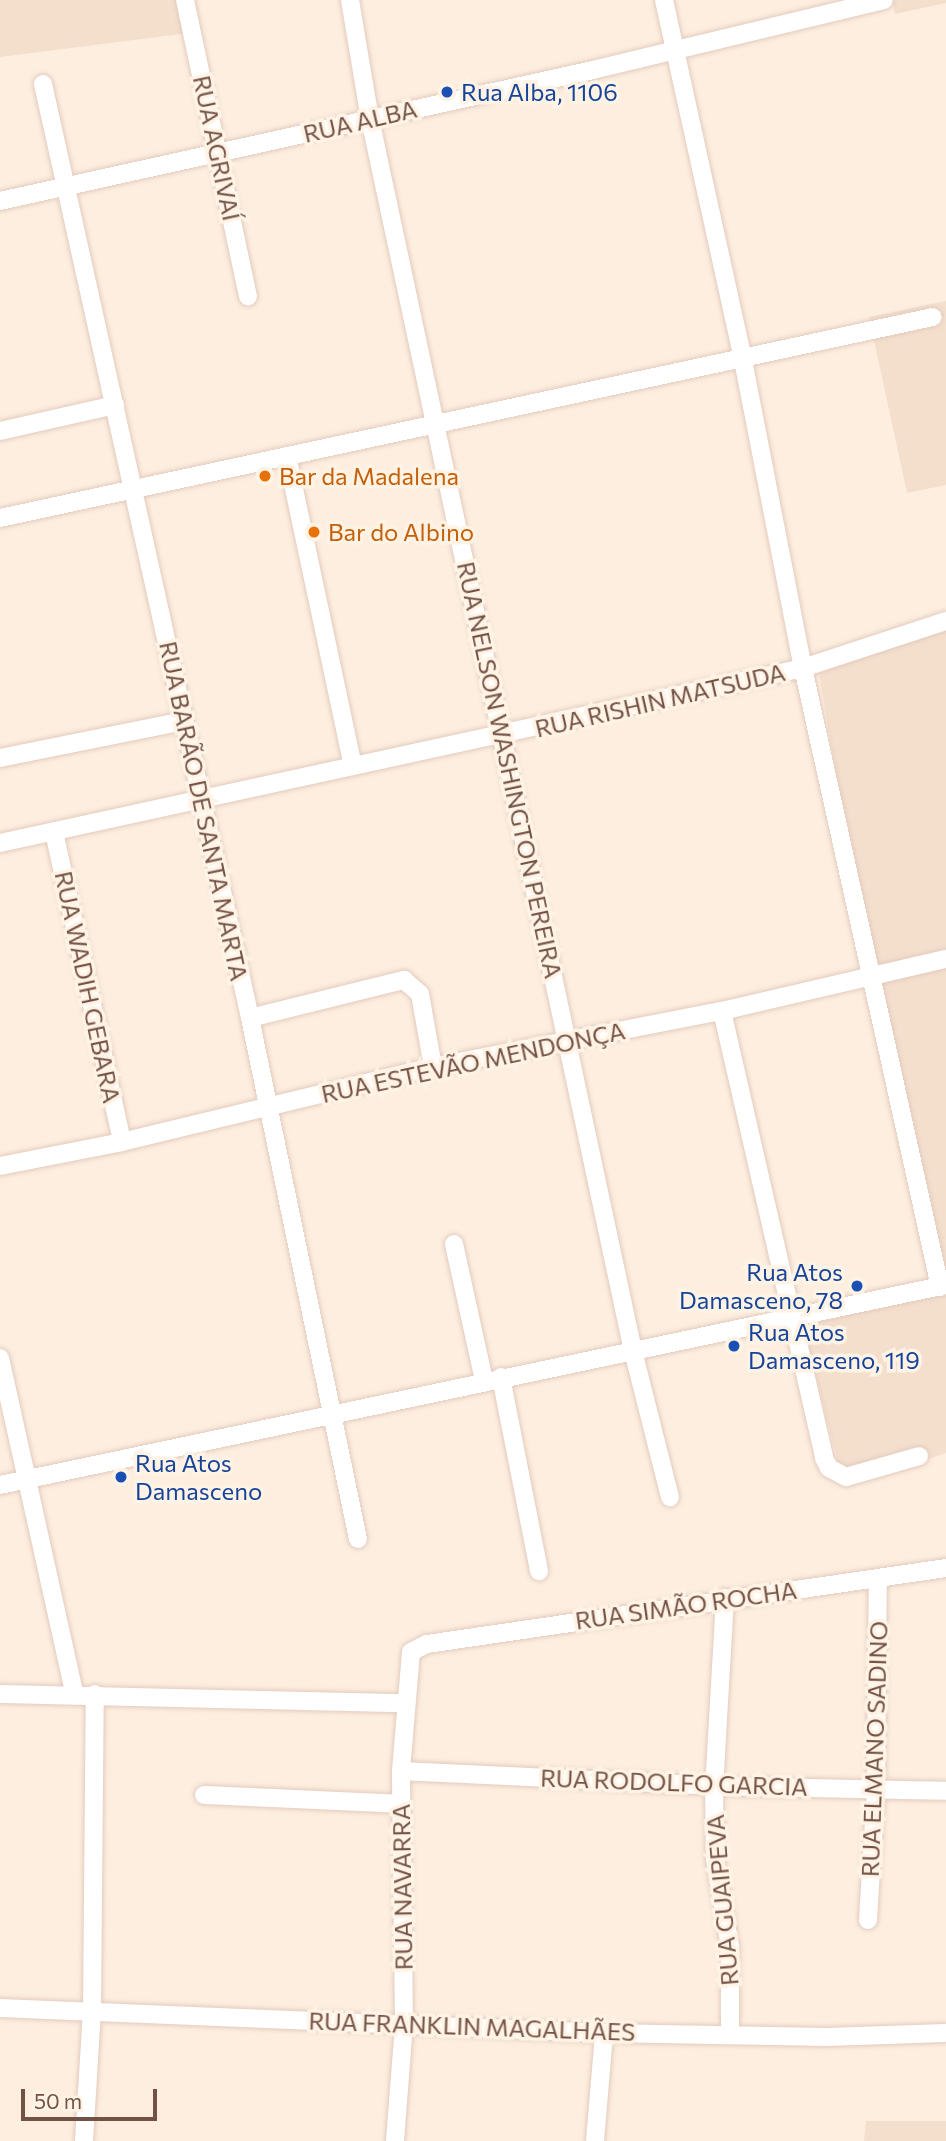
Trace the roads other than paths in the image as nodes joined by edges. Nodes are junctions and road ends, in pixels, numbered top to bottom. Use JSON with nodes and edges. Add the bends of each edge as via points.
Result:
{"nodes":[{"id":1,"x":185,"y":0,"type":"edge"},
{"id":2,"x":350,"y":0,"type":"edge"},
{"id":3,"x":664,"y":0,"type":"edge"},
{"id":4,"x":884,"y":0,"type":"edge"},
{"id":5,"x":678,"y":51,"type":"junction"},
{"id":6,"x":43,"y":85,"type":"dead end"},
{"id":7,"x":370,"y":119,"type":"junction"},
{"id":8,"x":219,"y":153,"type":"junction"},
{"id":9,"x":65,"y":185,"type":"junction"},
{"id":10,"x":0,"y":201,"type":"edge"},
{"id":11,"x":248,"y":296,"type":"dead end"},
{"id":12,"x":933,"y":317,"type":"dead end"},
{"id":13,"x":743,"y":360,"type":"junction"},
{"id":14,"x":116,"y":405,"type":"junction"},
{"id":15,"x":436,"y":426,"type":"junction"},
{"id":16,"x":0,"y":430,"type":"edge"},
{"id":17,"x":287,"y":456,"type":"junction"},
{"id":18,"x":134,"y":489,"type":"junction"},
{"id":19,"x":0,"y":518,"type":"edge"},
{"id":20,"x":946,"y":621,"type":"edge"},
{"id":21,"x":803,"y":668,"type":"junction"},
{"id":22,"x":184,"y":721,"type":"junction"},
{"id":23,"x":504,"y":735,"type":"junction"},
{"id":24,"x":0,"y":758,"type":"edge"},
{"id":25,"x":353,"y":766,"type":"junction"},
{"id":26,"x":202,"y":800,"type":"junction"},
{"id":27,"x":54,"y":832,"type":"junction"},
{"id":28,"x":0,"y":843,"type":"edge"},
{"id":29,"x":946,"y":958,"type":"edge"},
{"id":30,"x":870,"y":975,"type":"junction"},
{"id":31,"x":722,"y":1011,"type":"junction"},
{"id":32,"x":250,"y":1018,"type":"junction"},
{"id":33,"x":568,"y":1042,"type":"junction"},
{"id":34,"x":433,"y":1067,"type":"junction"},
{"id":35,"x":267,"y":1107,"type":"junction"},
{"id":36,"x":122,"y":1142,"type":"junction"},
{"id":37,"x":0,"y":1166,"type":"edge"},
{"id":38,"x":454,"y":1244,"type":"dead end"},
{"id":39,"x":943,"y":1286,"type":"edge"},
{"id":40,"x":789,"y":1317,"type":"junction"},
{"id":41,"x":633,"y":1351,"type":"junction"},
{"id":42,"x":0,"y":1358,"type":"edge"},
{"id":43,"x":492,"y":1379,"type":"junction"},
{"id":44,"x":333,"y":1415,"type":"junction"},
{"id":45,"x":919,"y":1456,"type":"dead end"},
{"id":46,"x":26,"y":1479,"type":"junction"},
{"id":47,"x":0,"y":1485,"type":"edge"},
{"id":48,"x":670,"y":1497,"type":"dead end"},
{"id":49,"x":358,"y":1539,"type":"dead end"},
{"id":50,"x":946,"y":1568,"type":"edge"},
{"id":51,"x":538,"y":1571,"type":"dead end"},
{"id":52,"x":878,"y":1579,"type":"junction"},
{"id":53,"x":725,"y":1598,"type":"junction"},
{"id":54,"x":427,"y":1644,"type":"joint"},
{"id":55,"x":0,"y":1694,"type":"edge"},
{"id":56,"x":94,"y":1694,"type":"junction"},
{"id":57,"x":75,"y":1695,"type":"junction"},
{"id":58,"x":405,"y":1703,"type":"junction"},
{"id":59,"x":401,"y":1771,"type":"junction"},
{"id":60,"x":714,"y":1786,"type":"junction"},
{"id":61,"x":876,"y":1788,"type":"junction"},
{"id":62,"x":946,"y":1791,"type":"edge"},
{"id":63,"x":204,"y":1795,"type":"dead end"},
{"id":64,"x":401,"y":1804,"type":"junction"},
{"id":65,"x":868,"y":1920,"type":"dead end"},
{"id":66,"x":0,"y":2008,"type":"edge"},
{"id":67,"x":92,"y":2011,"type":"junction"},
{"id":68,"x":404,"y":2024,"type":"junction"},
{"id":69,"x":604,"y":2033,"type":"junction"},
{"id":70,"x":945,"y":2033,"type":"edge"},
{"id":71,"x":730,"y":2034,"type":"junction"},
{"id":72,"x":84,"y":2141,"type":"edge"},
{"id":73,"x":395,"y":2141,"type":"edge"},
{"id":74,"x":595,"y":2141,"type":"edge"}],
"edges":[{"from":1,"to":8,"type":"street","name":"RUA AGRIVAÍ"},
{"from":2,"to":7,"type":"street","name":"RUA NELSON WASHINGTON PEREIRA"},
{"from":3,"to":5,"type":"street"},
{"from":4,"to":5,"type":"street","name":"RUA ALBA"},
{"from":5,"to":7,"type":"street","name":"RUA ALBA"},
{"from":5,"to":13,"type":"street"},
{"from":6,"to":9,"type":"street","name":"RUA BARÃO DE SANTA MARTA"},
{"from":7,"to":8,"type":"street","name":"RUA ALBA"},
{"from":7,"to":15,"type":"street","name":"RUA NELSON WASHINGTON PEREIRA"},
{"from":8,"to":9,"type":"street","name":"RUA ALBA"},
{"from":8,"to":11,"type":"street","name":"RUA AGRIVAÍ"},
{"from":9,"to":10,"type":"street","name":"RUA ALBA"},
{"from":9,"to":14,"type":"street","name":"RUA BARÃO DE SANTA MARTA"},
{"from":12,"to":13,"type":"street"},
{"from":13,"to":15,"type":"street"},
{"from":13,"to":21,"type":"street"},
{"from":14,"to":16,"type":"street"},
{"from":14,"to":18,"type":"street","name":"RUA BARÃO DE SANTA MARTA"},
{"from":15,"to":17,"type":"street"},
{"from":15,"to":23,"type":"street","name":"RUA NELSON WASHINGTON PEREIRA"},
{"from":17,"to":18,"type":"street"},
{"from":17,"to":25,"type":"street"},
{"from":18,"to":19,"type":"street"},
{"from":18,"to":22,"type":"street","name":"RUA BARÃO DE SANTA MARTA"},
{"from":20,"to":21,"type":"street","name":"RUA RISHIN MATSUDA"},
{"from":21,"to":23,"type":"street","name":"RUA RISHIN MATSUDA"},
{"from":21,"to":30,"type":"street"},
{"from":22,"to":24,"type":"street"},
{"from":22,"to":26,"type":"street","name":"RUA BARÃO DE SANTA MARTA"},
{"from":23,"to":25,"type":"street","name":"RUA RISHIN MATSUDA"},
{"from":23,"to":33,"type":"street","name":"RUA NELSON WASHINGTON PEREIRA"},
{"from":25,"to":26,"type":"street","name":"RUA RISHIN MATSUDA"},
{"from":26,"to":27,"type":"street","name":"RUA RISHIN MATSUDA"},
{"from":26,"to":32,"type":"street","name":"RUA BARÃO DE SANTA MARTA"},
{"from":27,"to":28,"type":"street","name":"RUA RISHIN MATSUDA"},
{"from":27,"to":36,"type":"street","name":"RUA WADIH GEBARA"},
{"from":29,"to":30,"type":"street","name":"RUA ESTEVÃO MENDONÇA"},
{"from":30,"to":31,"type":"street","name":"RUA ESTEVÃO MENDONÇA"},
{"from":30,"to":39,"type":"street"},
{"from":31,"to":33,"type":"street","name":"RUA ESTEVÃO MENDONÇA"},
{"from":31,"to":40,"type":"street"},
{"from":32,"to":34,"type":"street","via":[[404,980],[420,994]]},
{"from":32,"to":35,"type":"street","name":"RUA BARÃO DE SANTA MARTA"},
{"from":33,"to":34,"type":"street","name":"RUA ESTEVÃO MENDONÇA"},
{"from":33,"to":41,"type":"street","name":"RUA NELSON WASHINGTON PEREIRA"},
{"from":34,"to":35,"type":"street","name":"RUA ESTEVÃO MENDONÇA"},
{"from":35,"to":36,"type":"street","name":"RUA ESTEVÃO MENDONÇA"},
{"from":35,"to":44,"type":"street","name":"RUA BARÃO DE SANTA MARTA"},
{"from":36,"to":37,"type":"street","name":"RUA ESTEVÃO MENDONÇA"},
{"from":38,"to":43,"type":"street"},
{"from":39,"to":40,"type":"street"},
{"from":40,"to":41,"type":"street"},
{"from":40,"to":45,"type":"street","via":[[829,1468],[846,1477]]},
{"from":41,"to":43,"type":"street"},
{"from":41,"to":48,"type":"street","name":"RUA NELSON WASHINGTON PEREIRA"},
{"from":42,"to":46,"type":"street"},
{"from":43,"to":44,"type":"street"},
{"from":43,"to":51,"type":"street"},
{"from":44,"to":46,"type":"street"},
{"from":44,"to":49,"type":"street","name":"RUA BARÃO DE SANTA MARTA"},
{"from":46,"to":47,"type":"street"},
{"from":46,"to":57,"type":"street"},
{"from":50,"to":52,"type":"street","name":"RUA SIMÃO ROCHA"},
{"from":52,"to":53,"type":"street","name":"RUA SIMÃO ROCHA"},
{"from":52,"to":61,"type":"street","name":"RUA ELMANO SADINO"},
{"from":53,"to":54,"type":"street","name":"RUA SIMÃO ROCHA"},
{"from":53,"to":60,"type":"street","name":"RUA GUAIPEVA"},
{"from":54,"to":58,"type":"street","name":"RUA NAVARRA","via":[[417,1647],[408,1660]]},
{"from":55,"to":57,"type":"street"},
{"from":56,"to":57,"type":"street"},
{"from":56,"to":58,"type":"street"},
{"from":56,"to":67,"type":"street"},
{"from":58,"to":59,"type":"street","name":"RUA NAVARRA"},
{"from":59,"to":60,"type":"street","name":"RUA RODOLFO GARCIA"},
{"from":59,"to":64,"type":"street","name":"RUA NAVARRA"},
{"from":60,"to":61,"type":"street","name":"RUA RODOLFO GARCIA"},
{"from":60,"to":71,"type":"street","name":"RUA GUAIPEVA","via":[[716,1859],[730,1947]]},
{"from":61,"to":62,"type":"street","name":"RUA RODOLFO GARCIA"},
{"from":61,"to":65,"type":"street","name":"RUA ELMANO SADINO"},
{"from":63,"to":64,"type":"street"},
{"from":64,"to":68,"type":"street","name":"RUA NAVARRA"},
{"from":66,"to":67,"type":"street","name":"RUA FRANKLIN MAGALHÃES"},
{"from":67,"to":68,"type":"street","name":"RUA FRANKLIN MAGALHÃES"},
{"from":67,"to":72,"type":"street"},
{"from":68,"to":69,"type":"street","name":"RUA FRANKLIN MAGALHÃES"},
{"from":68,"to":73,"type":"street","name":"RUA NAVARRA"},
{"from":69,"to":71,"type":"street","name":"RUA FRANKLIN MAGALHÃES"},
{"from":69,"to":74,"type":"street"},
{"from":70,"to":71,"type":"street","name":"RUA FRANKLIN MAGALHÃES"}]}
